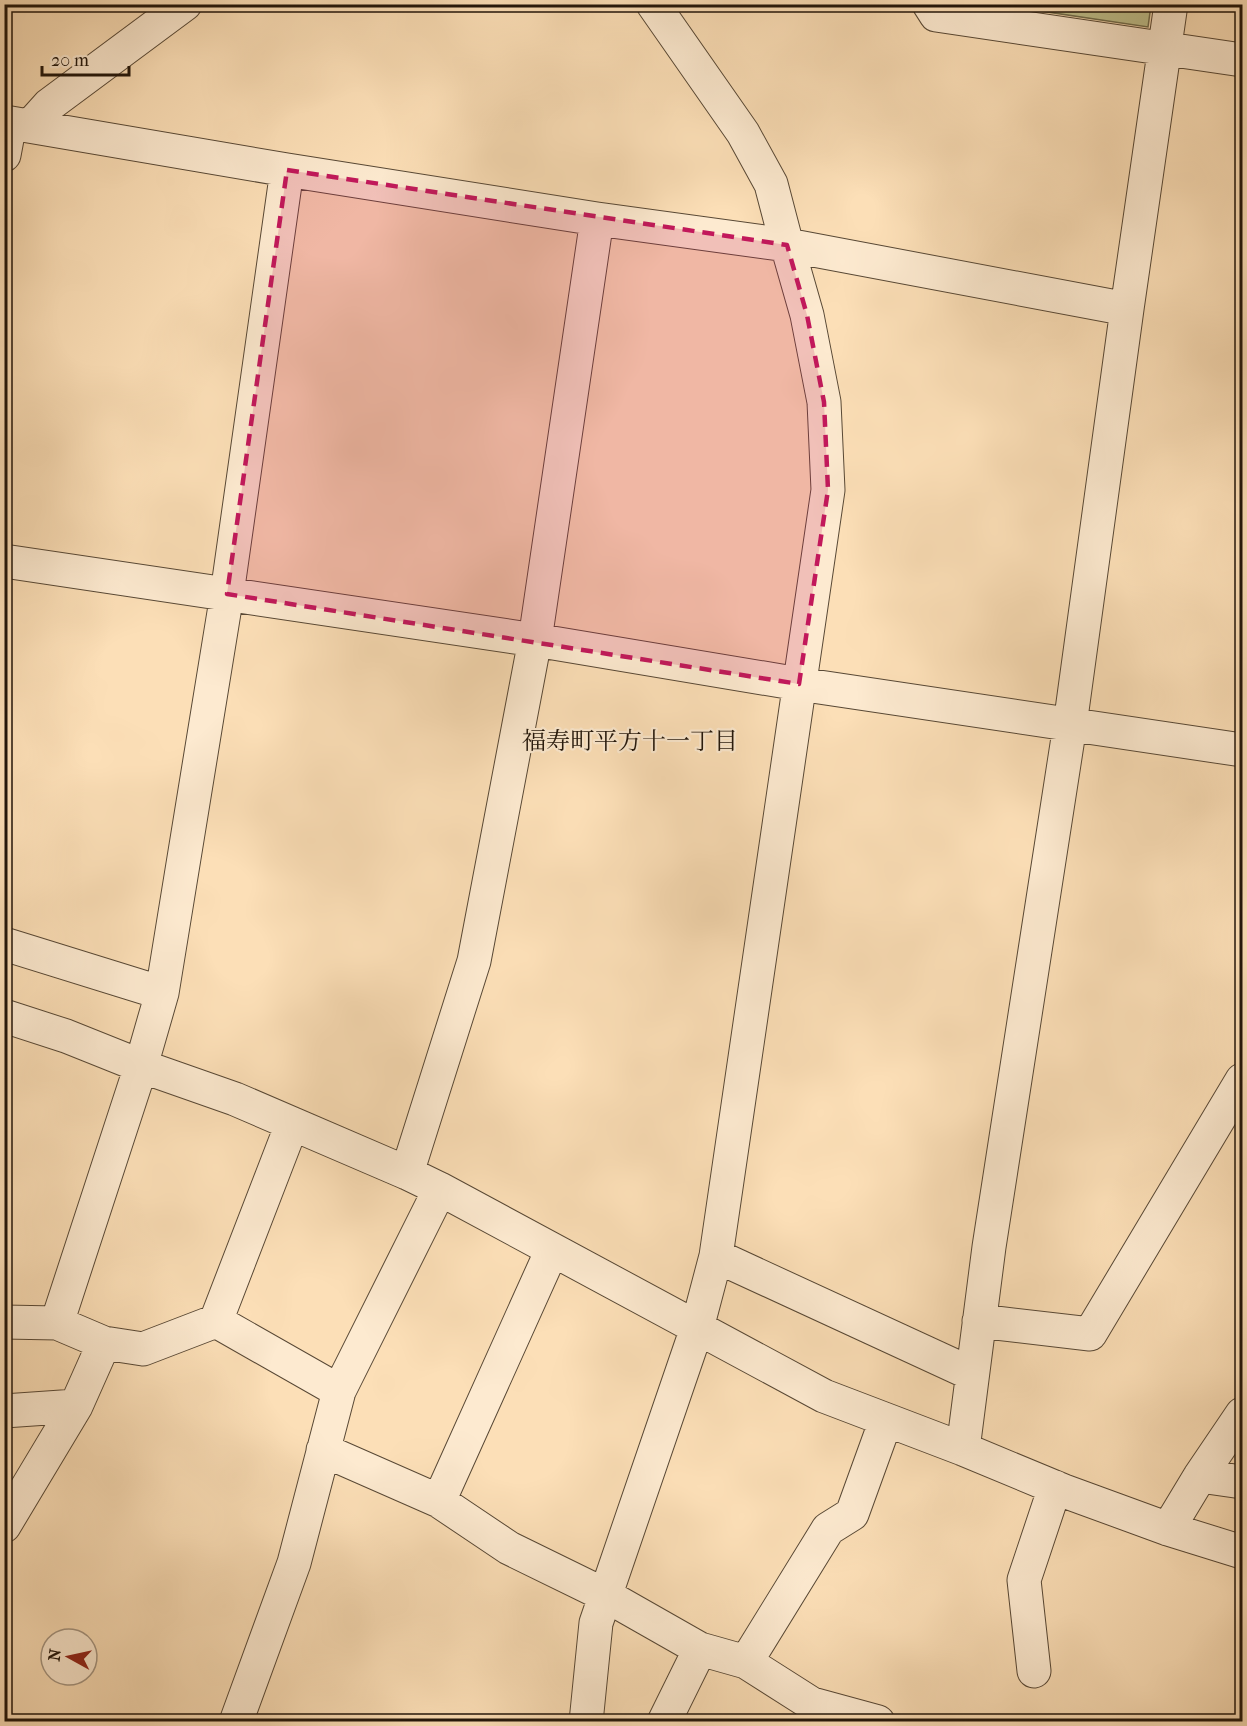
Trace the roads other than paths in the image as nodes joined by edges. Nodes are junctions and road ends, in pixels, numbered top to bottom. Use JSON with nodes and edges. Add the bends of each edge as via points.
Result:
{"nodes":[{"id":1,"x":185,"y":4,"type":"edge"},
{"id":2,"x":653,"y":4,"type":"edge"},
{"id":3,"x":929,"y":4,"type":"edge"},
{"id":4,"x":1171,"y":4,"type":"edge"},
{"id":5,"x":1165,"y":48,"type":"junction"},
{"id":6,"x":1242,"y":60,"type":"edge"},
{"id":7,"x":14,"y":123,"type":"edge"},
{"id":8,"x":4,"y":155,"type":"edge"},
{"id":9,"x":287,"y":170,"type":"junction"},
{"id":10,"x":597,"y":219,"type":"junction"},
{"id":11,"x":787,"y":245,"type":"junction"},
{"id":12,"x":1127,"y":309,"type":"junction"},
{"id":13,"x":4,"y":561,"type":"edge"},
{"id":14,"x":227,"y":594,"type":"junction"},
{"id":15,"x":535,"y":640,"type":"junction"},
{"id":16,"x":800,"y":684,"type":"junction"},
{"id":17,"x":1070,"y":725,"type":"junction"},
{"id":18,"x":1242,"y":750,"type":"edge"},
{"id":19,"x":4,"y":944,"type":"edge"},
{"id":20,"x":162,"y":993,"type":"junction"},
{"id":21,"x":4,"y":1016,"type":"edge"},
{"id":22,"x":141,"y":1066,"type":"junction"},
{"id":23,"x":1242,"y":1080,"type":"edge"},
{"id":24,"x":292,"y":1124,"type":"junction"},
{"id":25,"x":407,"y":1173,"type":"junction"},
{"id":26,"x":440,"y":1189,"type":"junction"},
{"id":27,"x":552,"y":1250,"type":"junction"},
{"id":28,"x":716,"y":1256,"type":"junction"},
{"id":29,"x":216,"y":1321,"type":"junction"},
{"id":30,"x":979,"y":1321,"type":"junction"},
{"id":31,"x":4,"y":1322,"type":"edge"},
{"id":32,"x":57,"y":1323,"type":"junction"},
{"id":33,"x":697,"y":1328,"type":"junction"},
{"id":34,"x":104,"y":1343,"type":"junction"},
{"id":35,"x":972,"y":1374,"type":"junction"},
{"id":36,"x":339,"y":1391,"type":"junction"},
{"id":37,"x":76,"y":1406,"type":"junction"},
{"id":38,"x":4,"y":1411,"type":"edge"},
{"id":39,"x":1242,"y":1414,"type":"edge"},
{"id":40,"x":886,"y":1420,"type":"junction"},
{"id":41,"x":963,"y":1449,"type":"junction"},
{"id":42,"x":323,"y":1450,"type":"junction"},
{"id":43,"x":1200,"y":1476,"type":"junction"},
{"id":44,"x":1242,"y":1482,"type":"edge"},
{"id":45,"x":1055,"y":1487,"type":"junction"},
{"id":46,"x":439,"y":1501,"type":"junction"},
{"id":47,"x":4,"y":1526,"type":"edge"},
{"id":48,"x":1168,"y":1529,"type":"junction"},
{"id":49,"x":1242,"y":1552,"type":"edge"},
{"id":50,"x":605,"y":1595,"type":"junction"},
{"id":51,"x":700,"y":1649,"type":"junction"},
{"id":52,"x":746,"y":1662,"type":"junction"},
{"id":53,"x":1034,"y":1671,"type":"dead end"},
{"id":54,"x":236,"y":1722,"type":"edge"},
{"id":55,"x":586,"y":1722,"type":"edge"},
{"id":56,"x":664,"y":1722,"type":"edge"},
{"id":57,"x":878,"y":1722,"type":"edge"}],
"edges":[{"from":1,"to":7,"type":"street","via":[[49,105]]},
{"from":2,"to":11,"type":"street","via":[[743,133],[771,184]]},
{"from":3,"to":5,"type":"street","via":[[936,15]]},
{"from":4,"to":5,"type":"street"},
{"from":5,"to":6,"type":"street"},
{"from":5,"to":12,"type":"street"},
{"from":7,"to":8,"type":"street"},
{"from":7,"to":9,"type":"street"},
{"from":9,"to":10,"type":"street"},
{"from":9,"to":14,"type":"street"},
{"from":10,"to":11,"type":"street"},
{"from":10,"to":15,"type":"street"},
{"from":11,"to":12,"type":"street"},
{"from":11,"to":16,"type":"street","via":[[807,315],[824,402],[828,490]]},
{"from":12,"to":17,"type":"street"},
{"from":13,"to":14,"type":"street"},
{"from":14,"to":15,"type":"street"},
{"from":14,"to":20,"type":"street"},
{"from":15,"to":16,"type":"street"},
{"from":15,"to":25,"type":"street","via":[[474,961]]},
{"from":16,"to":17,"type":"street"},
{"from":16,"to":28,"type":"street"},
{"from":17,"to":18,"type":"street"},
{"from":17,"to":30,"type":"street"},
{"from":19,"to":20,"type":"street"},
{"from":20,"to":22,"type":"street"},
{"from":21,"to":22,"type":"street"},
{"from":22,"to":24,"type":"street"},
{"from":22,"to":32,"type":"street"},
{"from":23,"to":30,"type":"street","via":[[1090,1334]]},
{"from":24,"to":25,"type":"street"},
{"from":24,"to":29,"type":"street"},
{"from":25,"to":26,"type":"street"},
{"from":26,"to":27,"type":"street"},
{"from":26,"to":36,"type":"street"},
{"from":27,"to":33,"type":"street"},
{"from":27,"to":46,"type":"street"},
{"from":28,"to":33,"type":"street"},
{"from":28,"to":35,"type":"street"},
{"from":29,"to":34,"type":"street","via":[[143,1349]]},
{"from":29,"to":36,"type":"street"},
{"from":30,"to":35,"type":"street"},
{"from":31,"to":32,"type":"street"},
{"from":32,"to":34,"type":"street"},
{"from":33,"to":40,"type":"street","via":[[824,1396]]},
{"from":33,"to":50,"type":"street"},
{"from":34,"to":37,"type":"street"},
{"from":35,"to":41,"type":"street"},
{"from":36,"to":42,"type":"street"},
{"from":37,"to":38,"type":"street"},
{"from":37,"to":47,"type":"street"},
{"from":39,"to":43,"type":"street"},
{"from":40,"to":41,"type":"street"},
{"from":40,"to":52,"type":"street","via":[[852,1514],[828,1529]]},
{"from":41,"to":45,"type":"street"},
{"from":42,"to":46,"type":"street"},
{"from":42,"to":54,"type":"street","via":[[294,1563]]},
{"from":43,"to":44,"type":"street"},
{"from":43,"to":48,"type":"street"},
{"from":45,"to":48,"type":"street"},
{"from":45,"to":53,"type":"street","via":[[1024,1580]]},
{"from":46,"to":50,"type":"street","via":[[509,1548]]},
{"from":48,"to":49,"type":"street"},
{"from":50,"to":51,"type":"street"},
{"from":50,"to":55,"type":"street","via":[[596,1623]]},
{"from":51,"to":52,"type":"street"},
{"from":51,"to":56,"type":"street"},
{"from":52,"to":57,"type":"street","via":[[812,1704]]}]}
